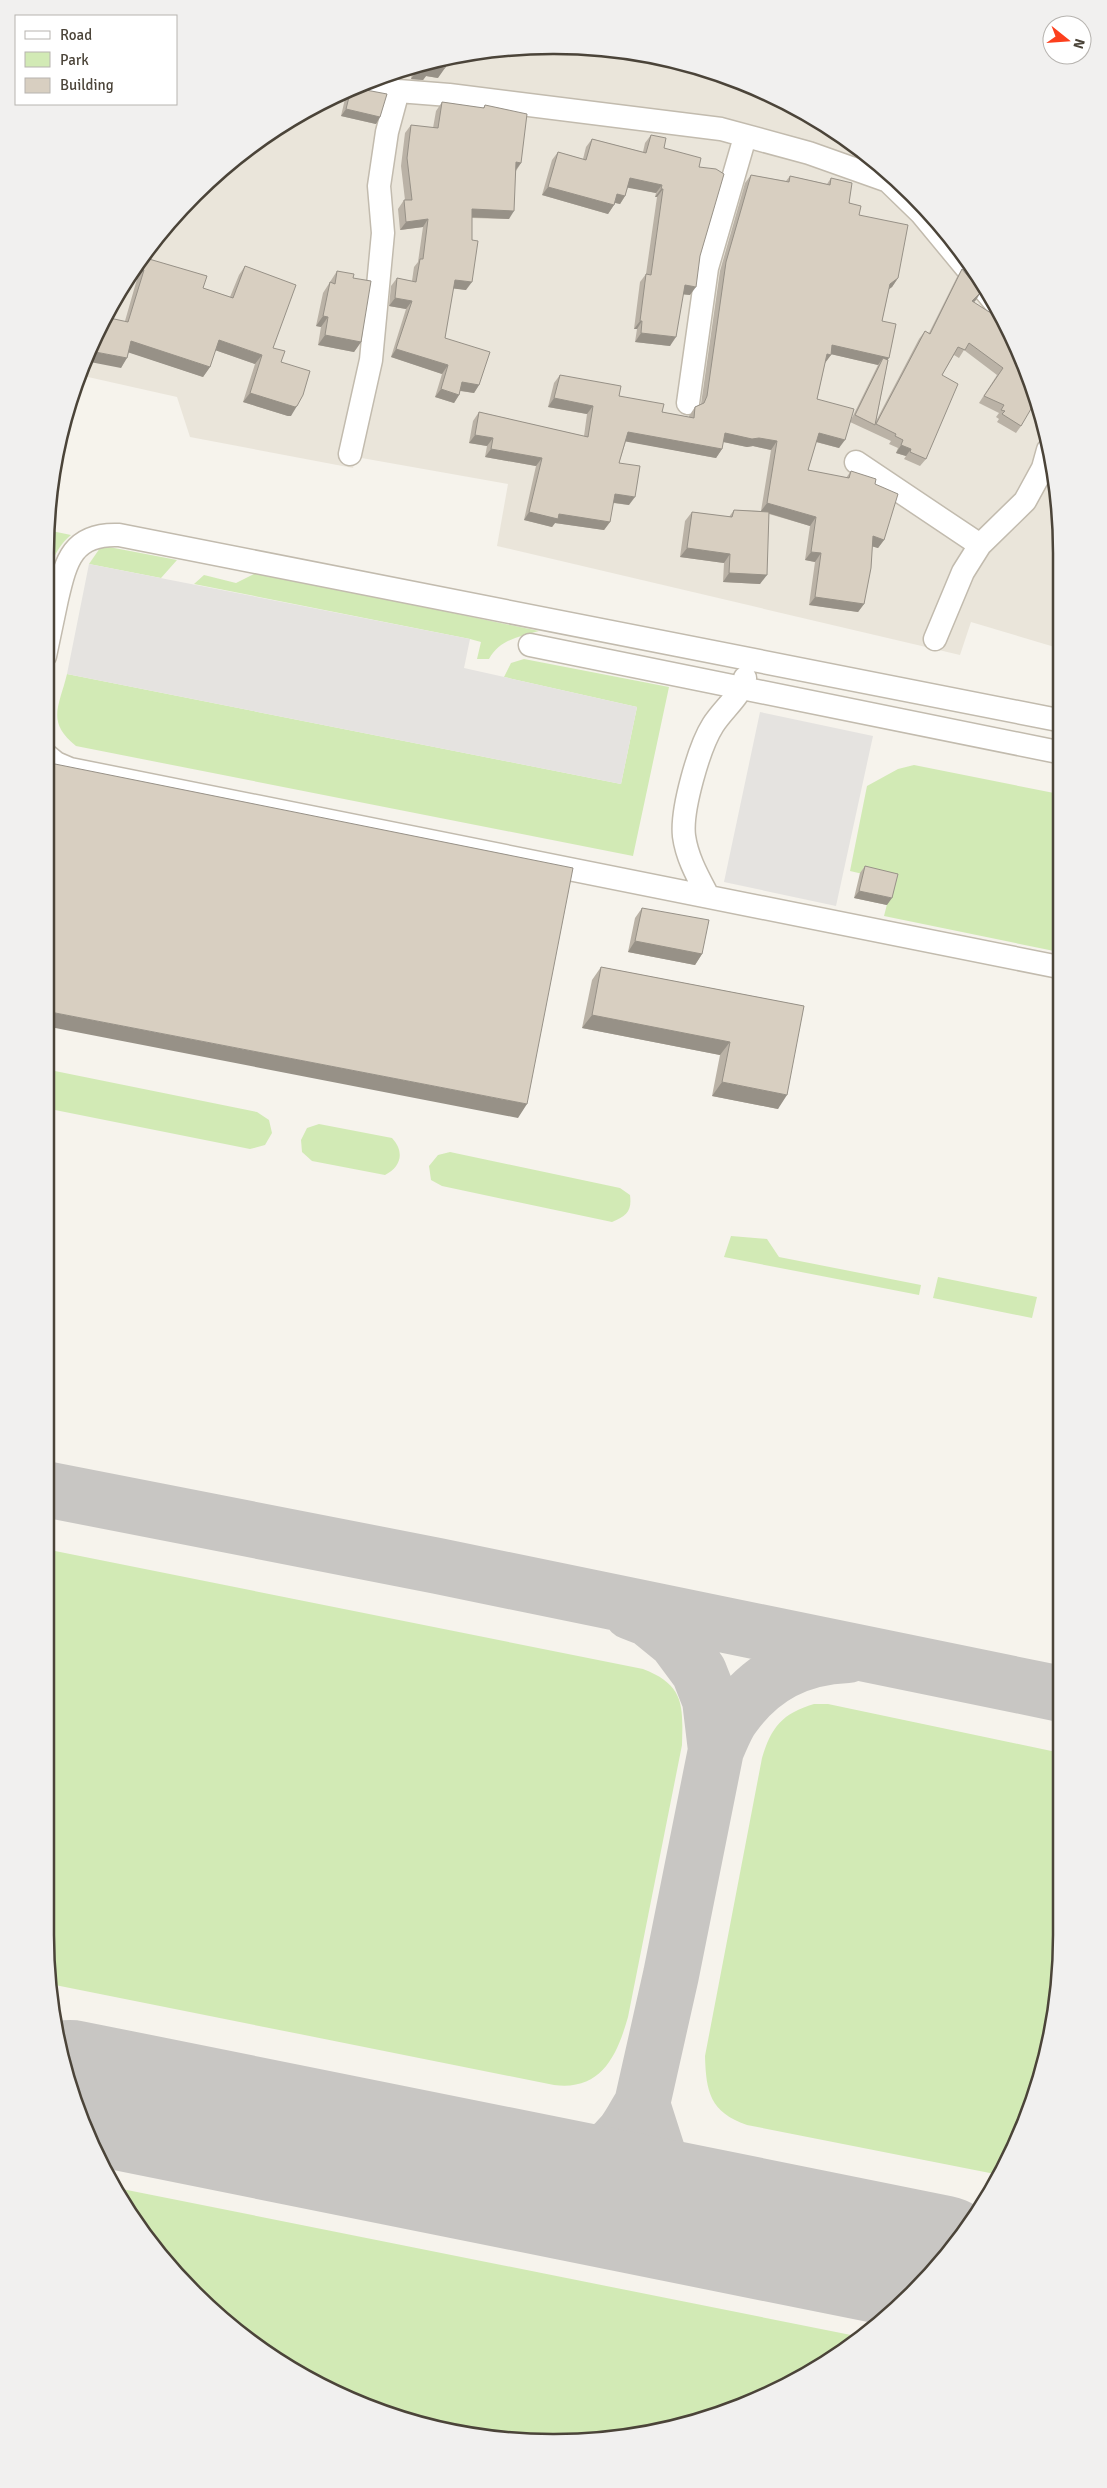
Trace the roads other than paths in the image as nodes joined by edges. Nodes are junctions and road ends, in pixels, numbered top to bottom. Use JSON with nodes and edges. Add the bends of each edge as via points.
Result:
{"nodes":[{"id":1,"x":376,"y":87,"type":"edge"},
{"id":2,"x":398,"y":91,"type":"junction"},
{"id":3,"x":745,"y":137,"type":"junction"},
{"id":4,"x":885,"y":180,"type":"edge"},
{"id":5,"x":688,"y":403,"type":"dead end"},
{"id":6,"x":350,"y":454,"type":"dead end"},
{"id":7,"x":1045,"y":461,"type":"edge"},
{"id":8,"x":856,"y":462,"type":"dead end"},
{"id":9,"x":980,"y":545,"type":"junction"},
{"id":10,"x":54,"y":614,"type":"edge"},
{"id":11,"x":935,"y":639,"type":"dead end"},
{"id":12,"x":530,"y":645,"type":"dead end"},
{"id":13,"x":750,"y":659,"type":"junction"},
{"id":14,"x":743,"y":689,"type":"junction"},
{"id":15,"x":1053,"y":719,"type":"edge"},
{"id":16,"x":1053,"y":751,"type":"edge"},
{"id":17,"x":54,"y":761,"type":"edge"},
{"id":18,"x":708,"y":896,"type":"junction"},
{"id":19,"x":1053,"y":966,"type":"edge"}],
"edges":[{"from":1,"to":2,"type":"street"},
{"from":2,"to":3,"type":"street","via":[[721,129]]},
{"from":2,"to":6,"type":"street","via":[[387,132],[379,186],[383,233],[371,360]]},
{"from":3,"to":4,"type":"street","via":[[809,153]]},
{"from":3,"to":5,"type":"street","via":[[707,268]]},
{"from":7,"to":9,"type":"street","via":[[1025,501]]},
{"from":8,"to":9,"type":"street"},
{"from":9,"to":11,"type":"street","via":[[962,572]]},
{"from":10,"to":13,"type":"street","via":[[69,558],[78,546],[104,534]]},
{"from":12,"to":14,"type":"street"},
{"from":13,"to":14,"type":"street"},
{"from":13,"to":15,"type":"street"},
{"from":14,"to":16,"type":"street"},
{"from":14,"to":18,"type":"street","via":[[710,731],[699,754],[689,793],[684,835],[692,865]]},
{"from":17,"to":18,"type":"street","via":[[70,768]]},
{"from":18,"to":19,"type":"street"}]}
